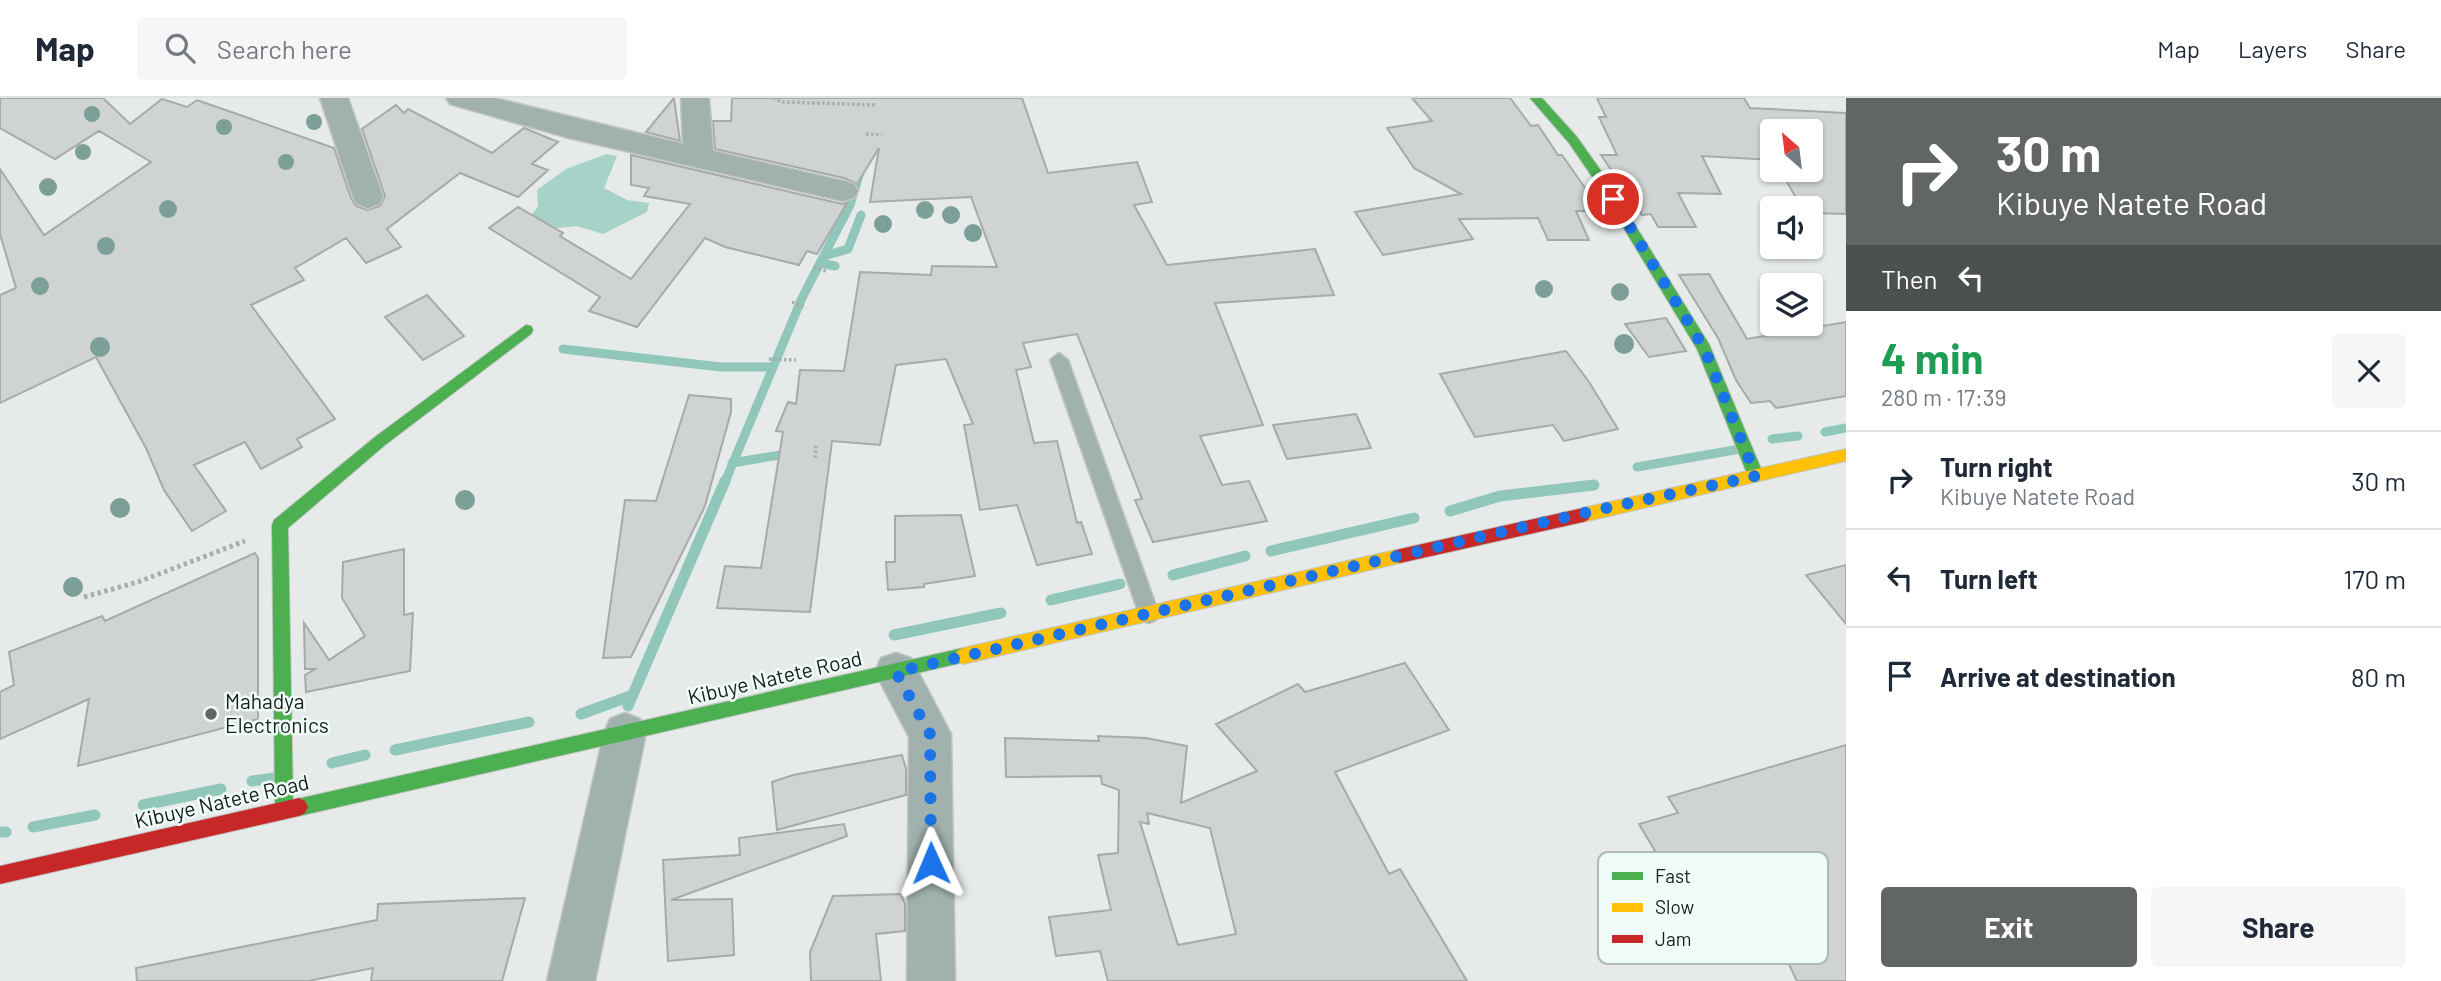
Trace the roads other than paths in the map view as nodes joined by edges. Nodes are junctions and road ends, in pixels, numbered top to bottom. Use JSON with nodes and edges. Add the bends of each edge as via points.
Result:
{"nodes":[{"id":1,"x":334,"y":98,"type":"edge"},
{"id":2,"x":460,"y":98,"type":"edge"},
{"id":3,"x":695,"y":98,"type":"edge"},
{"id":4,"x":1536,"y":98,"type":"edge"},
{"id":5,"x":699,"y":158,"type":"junction"},
{"id":6,"x":843,"y":191,"type":"dead end"},
{"id":7,"x":368,"y":197,"type":"dead end"},
{"id":8,"x":526,"y":330,"type":"dead end"},
{"id":9,"x":1059,"y":360,"type":"dead end"},
{"id":10,"x":1846,"y":455,"type":"edge"},
{"id":11,"x":1756,"y":476,"type":"junction"},
{"id":12,"x":1149,"y":614,"type":"junction"},
{"id":13,"x":896,"y":672,"type":"junction"},
{"id":14,"x":625,"y":733,"type":"junction"},
{"id":15,"x":284,"y":810,"type":"junction"},
{"id":16,"x":0,"y":875,"type":"edge"},
{"id":17,"x":570,"y":981,"type":"edge"},
{"id":18,"x":931,"y":981,"type":"edge"}],
"edges":[{"from":1,"to":7,"type":"street"},
{"from":2,"to":5,"type":"street"},
{"from":3,"to":5,"type":"street"},
{"from":4,"to":11,"type":"main road","via":[[1600,178],[1704,348]]},
{"from":5,"to":6,"type":"street"},
{"from":8,"to":15,"type":"main road","via":[[380,441],[280,525]]},
{"from":9,"to":12,"type":"lane"},
{"from":10,"to":11,"type":"main road","name":"Kibuye Natete Road"},
{"from":11,"to":12,"type":"main road","name":"Kibuye Natete Road"},
{"from":12,"to":13,"type":"main road","name":"Kibuye Natete Road"},
{"from":13,"to":14,"type":"main road","name":"Kibuye Natete Road"},
{"from":13,"to":18,"type":"street","via":[[930,734]]},
{"from":14,"to":15,"type":"main road","name":"Kibuye Natete Road"},
{"from":14,"to":17,"type":"street"},
{"from":15,"to":16,"type":"main road","name":"Kibuye Natete Road"}]}
